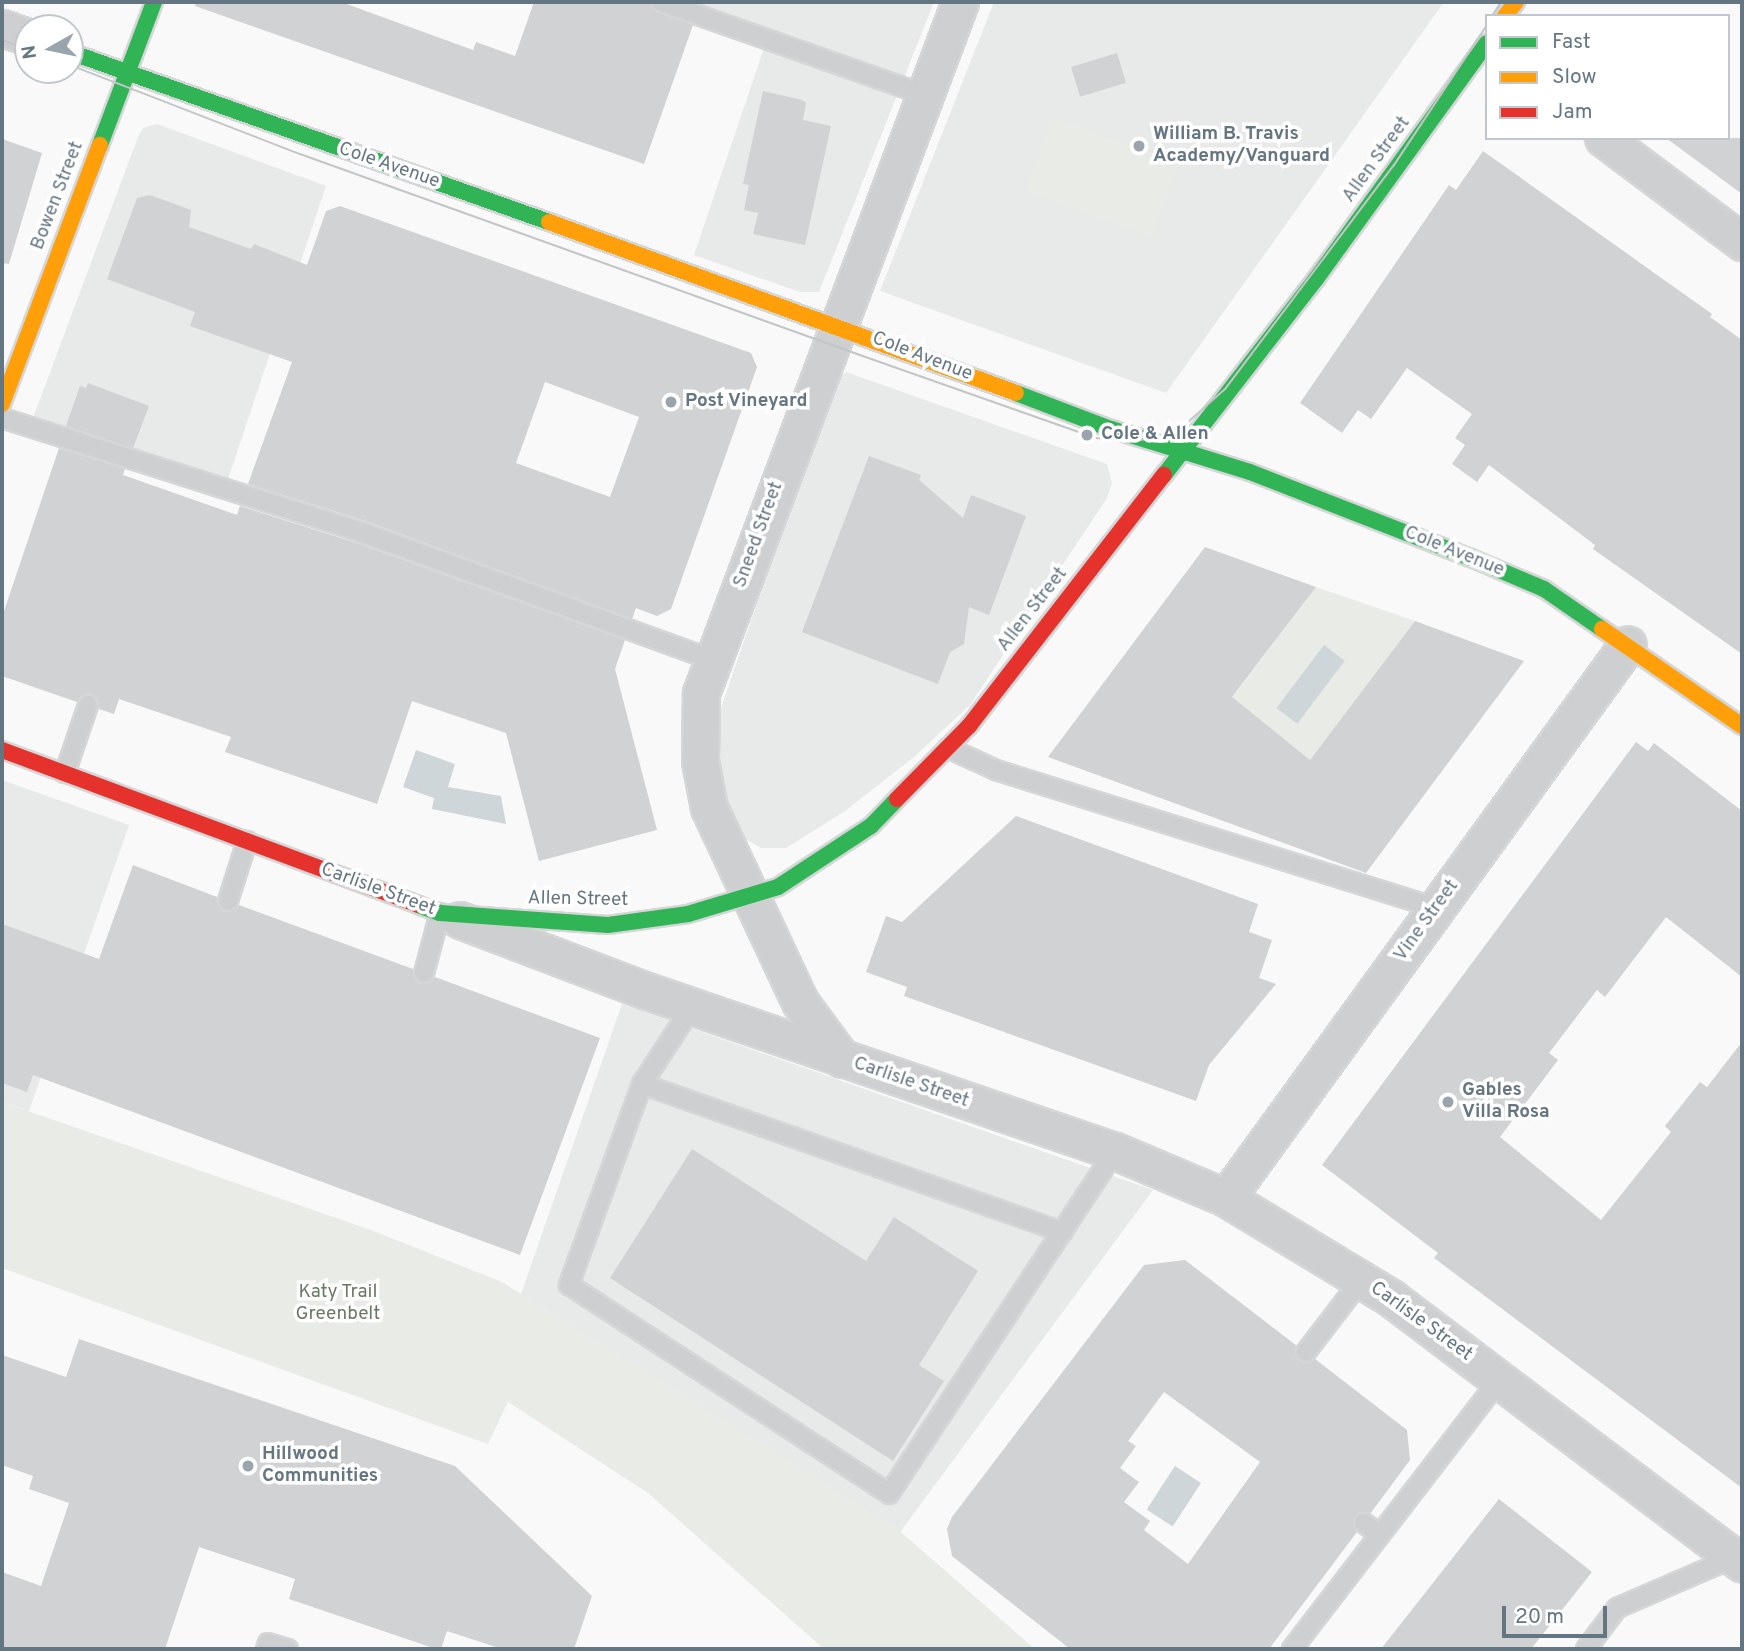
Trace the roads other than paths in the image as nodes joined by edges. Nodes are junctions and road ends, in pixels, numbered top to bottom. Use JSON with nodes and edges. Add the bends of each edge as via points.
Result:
{"nodes":[{"id":1,"x":154,"y":2,"type":"edge"},
{"id":2,"x":661,"y":2,"type":"edge"},
{"id":3,"x":960,"y":2,"type":"edge"},
{"id":4,"x":1485,"y":47,"type":"edge"},
{"id":5,"x":84,"y":57,"type":"edge"},
{"id":6,"x":127,"y":72,"type":"junction"},
{"id":7,"x":925,"y":95,"type":"junction"},
{"id":8,"x":1606,"y":140,"type":"edge"},
{"id":9,"x":1742,"y":242,"type":"edge"},
{"id":10,"x":838,"y":325,"type":"junction"},
{"id":11,"x":2,"y":404,"type":"edge"},
{"id":12,"x":2,"y":418,"type":"edge"},
{"id":13,"x":1183,"y":451,"type":"junction"},
{"id":14,"x":1628,"y":644,"type":"junction"},
{"id":15,"x":712,"y":660,"type":"junction"},
{"id":16,"x":88,"y":705,"type":"dead end"},
{"id":17,"x":1742,"y":726,"type":"edge"},
{"id":18,"x":948,"y":748,"type":"junction"},
{"id":19,"x":2,"y":750,"type":"edge"},
{"id":20,"x":65,"y":773,"type":"junction"},
{"id":21,"x":247,"y":841,"type":"junction"},
{"id":22,"x":749,"y":897,"type":"junction"},
{"id":23,"x":228,"y":901,"type":"dead end"},
{"id":24,"x":1436,"y":908,"type":"junction"},
{"id":25,"x":440,"y":913,"type":"junction"},
{"id":26,"x":424,"y":973,"type":"dead end"},
{"id":27,"x":692,"y":1007,"type":"junction"},
{"id":28,"x":842,"y":1059,"type":"junction"},
{"id":29,"x":642,"y":1084,"type":"junction"},
{"id":30,"x":1115,"y":1151,"type":"junction"},
{"id":31,"x":1226,"y":1198,"type":"junction"},
{"id":32,"x":1063,"y":1232,"type":"junction"},
{"id":33,"x":1362,"y":1279,"type":"junction"},
{"id":34,"x":1306,"y":1352,"type":"dead end"},
{"id":35,"x":1499,"y":1380,"type":"junction"},
{"id":36,"x":1364,"y":1523,"type":"dead end"},
{"id":37,"x":1380,"y":1535,"type":"junction"},
{"id":38,"x":1739,"y":1560,"type":"edge"},
{"id":39,"x":266,"y":1649,"type":"edge"},
{"id":40,"x":288,"y":1649,"type":"edge"},
{"id":41,"x":1292,"y":1649,"type":"edge"},
{"id":42,"x":1586,"y":1649,"type":"edge"}],
"edges":[{"from":1,"to":6,"type":"street","name":"Bowen Street"},
{"from":2,"to":7,"type":"lane"},
{"from":3,"to":7,"type":"street","name":"Sneed Street"},
{"from":4,"to":13,"type":"street","name":"Allen Street"},
{"from":5,"to":6,"type":"street","name":"Cole Avenue"},
{"from":6,"to":10,"type":"street","name":"Cole Avenue"},
{"from":6,"to":11,"type":"street","name":"Bowen Street"},
{"from":7,"to":10,"type":"street","name":"Sneed Street"},
{"from":8,"to":9,"type":"street"},
{"from":10,"to":13,"type":"street","name":"Cole Avenue","via":[[1111,429]]},
{"from":10,"to":15,"type":"street","name":"Sneed Street"},
{"from":12,"to":15,"type":"lane","via":[[361,532]]},
{"from":13,"to":14,"type":"street","name":"Cole Avenue","via":[[1250,472],[1544,589]]},
{"from":13,"to":18,"type":"street","name":"Allen Street"},
{"from":14,"to":17,"type":"street","name":"Cole Avenue"},
{"from":14,"to":24,"type":"street","name":"Vine Street"},
{"from":15,"to":22,"type":"street","name":"Sneed Street","via":[[701,693],[700,761],[709,808]]},
{"from":16,"to":20,"type":"lane"},
{"from":18,"to":22,"type":"street","name":"Allen Street","via":[[871,826],[800,875]]},
{"from":18,"to":24,"type":"lane","via":[[996,770]]},
{"from":19,"to":20,"type":"street","name":"Carlisle Street"},
{"from":20,"to":21,"type":"street","name":"Carlisle Street"},
{"from":21,"to":23,"type":"lane"},
{"from":21,"to":25,"type":"street","name":"Carlisle Street"},
{"from":22,"to":25,"type":"street","name":"Allen Street","via":[[688,914],[608,925]]},
{"from":22,"to":28,"type":"street","name":"Sneed Street","via":[[800,1002]]},
{"from":24,"to":31,"type":"street","name":"Vine Street"},
{"from":25,"to":26,"type":"lane"},
{"from":25,"to":27,"type":"street","name":"Carlisle Street"},
{"from":27,"to":28,"type":"street","name":"Carlisle Street"},
{"from":27,"to":29,"type":"lane"},
{"from":28,"to":30,"type":"street","name":"Carlisle Street"},
{"from":29,"to":32,"type":"lane"},
{"from":29,"to":32,"type":"lane","via":[[569,1286],[889,1494]]},
{"from":30,"to":31,"type":"street","name":"Carlisle Street"},
{"from":30,"to":32,"type":"lane"},
{"from":31,"to":33,"type":"street","name":"Carlisle Street"},
{"from":33,"to":34,"type":"lane"},
{"from":33,"to":35,"type":"street","name":"Carlisle Street"},
{"from":35,"to":37,"type":"lane"},
{"from":35,"to":38,"type":"street","name":"Carlisle Street"},
{"from":36,"to":37,"type":"lane"},
{"from":37,"to":41,"type":"lane"},
{"from":38,"to":42,"type":"lane","via":[[1617,1608]]},
{"from":39,"to":40,"type":"lane","via":[[268,1643]]}]}
